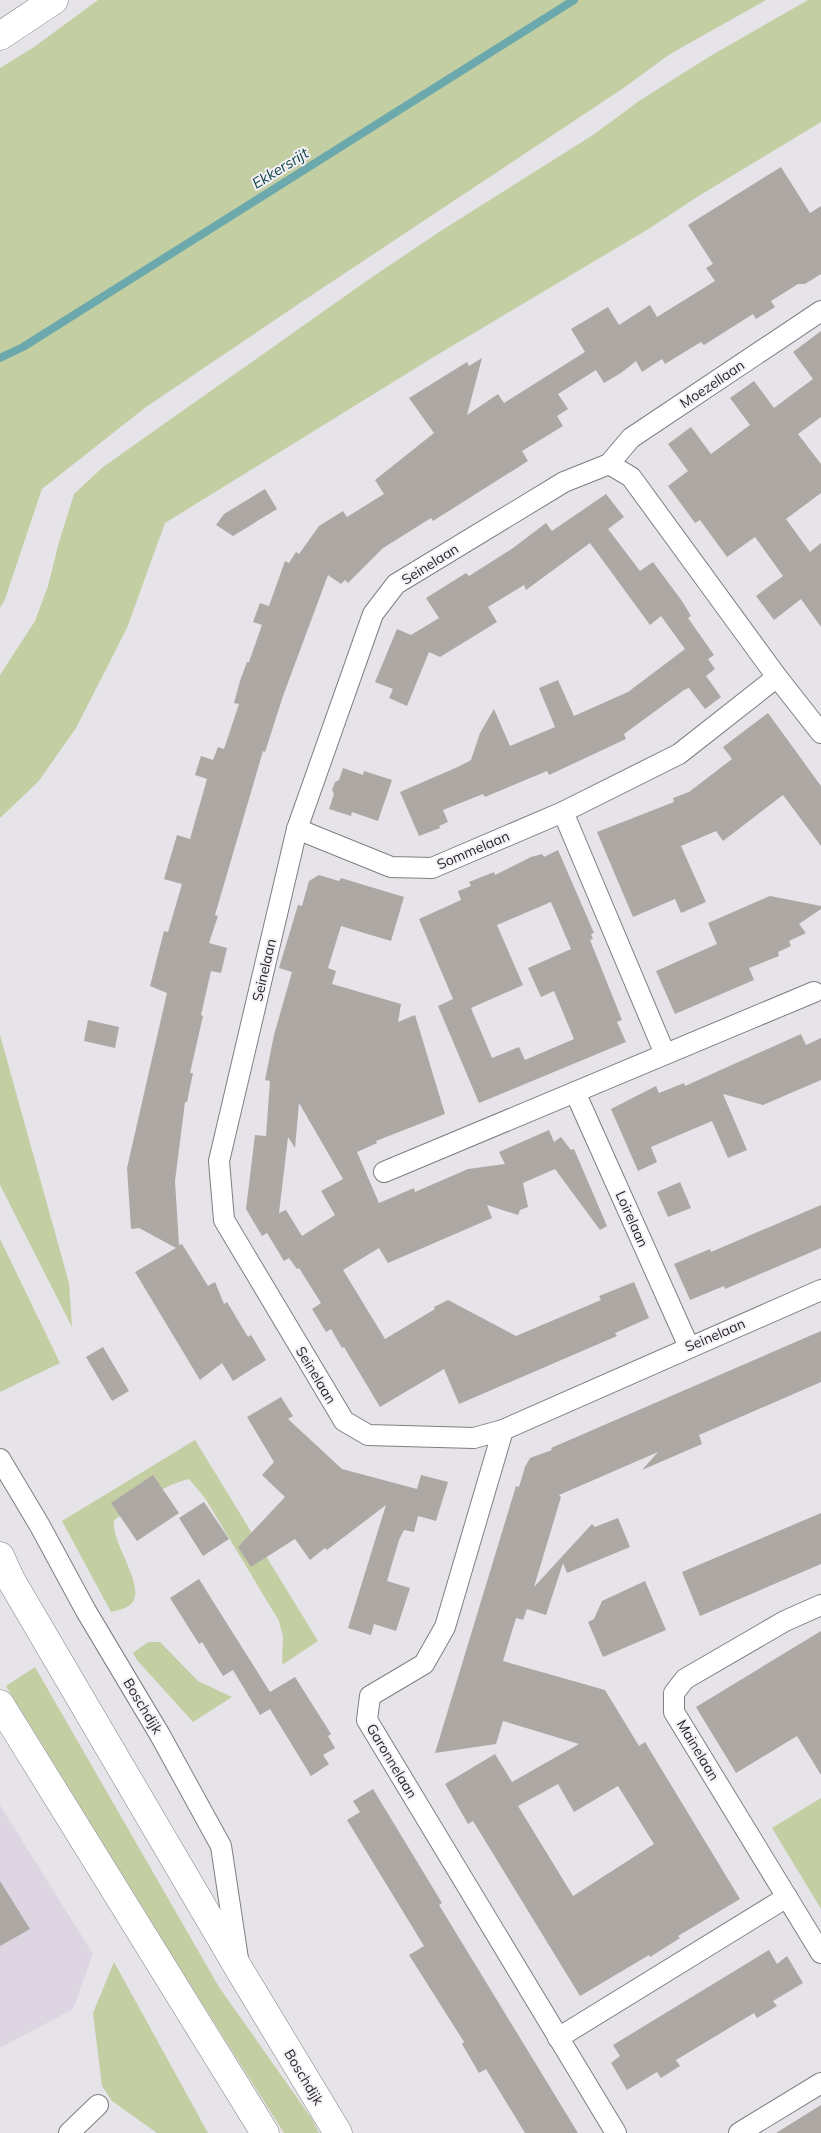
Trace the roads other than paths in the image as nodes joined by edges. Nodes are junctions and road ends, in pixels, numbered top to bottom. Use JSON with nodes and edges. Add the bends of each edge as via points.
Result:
{"nodes":[{"id":1,"x":54,"y":0,"type":"edge"},
{"id":2,"x":0,"y":36,"type":"edge"},
{"id":3,"x":821,"y":310,"type":"edge"},
{"id":4,"x":610,"y":464,"type":"junction"},
{"id":5,"x":777,"y":677,"type":"junction"},
{"id":6,"x":821,"y":733,"type":"edge"},
{"id":7,"x":563,"y":812,"type":"junction"},
{"id":8,"x":297,"y":829,"type":"junction"},
{"id":9,"x":814,"y":992,"type":"dead end"},
{"id":10,"x":665,"y":1054,"type":"junction"},
{"id":11,"x":575,"y":1092,"type":"junction"},
{"id":12,"x":384,"y":1172,"type":"dead end"},
{"id":13,"x":821,"y":1290,"type":"edge"},
{"id":14,"x":689,"y":1346,"type":"junction"},
{"id":15,"x":503,"y":1430,"type":"junction"},
{"id":16,"x":0,"y":1459,"type":"edge"},
{"id":17,"x":0,"y":1556,"type":"edge"},
{"id":18,"x":821,"y":1605,"type":"edge"},
{"id":19,"x":0,"y":1704,"type":"edge"},
{"id":20,"x":787,"y":1897,"type":"junction"},
{"id":21,"x":821,"y":1953,"type":"edge"},
{"id":22,"x":239,"y":1969,"type":"junction"},
{"id":23,"x":558,"y":2038,"type":"junction"},
{"id":24,"x":821,"y":2083,"type":"edge"},
{"id":25,"x":98,"y":2105,"type":"dead end"},
{"id":26,"x":69,"y":2133,"type":"edge"},
{"id":27,"x":265,"y":2133,"type":"edge"},
{"id":28,"x":338,"y":2133,"type":"edge"},
{"id":29,"x":616,"y":2133,"type":"edge"},
{"id":30,"x":739,"y":2133,"type":"edge"}],
"edges":[{"from":1,"to":2,"type":"main road"},
{"from":3,"to":4,"type":"street","name":"Moezellaan","via":[[631,438]]},
{"from":4,"to":5,"type":"street","via":[[630,477]]},
{"from":4,"to":8,"type":"street","name":"Seinelaan","via":[[564,482],[396,584],[374,614]]},
{"from":5,"to":6,"type":"street"},
{"from":5,"to":7,"type":"street","name":"Sommelaan","via":[[679,754]]},
{"from":7,"to":8,"type":"street","name":"Sommelaan","via":[[432,868],[391,867]]},
{"from":7,"to":10,"type":"street"},
{"from":8,"to":15,"type":"street","name":"Seinelaan","via":[[219,1161],[224,1220],[344,1421],[368,1435],[474,1438]]},
{"from":9,"to":10,"type":"street"},
{"from":10,"to":11,"type":"street"},
{"from":11,"to":12,"type":"street"},
{"from":11,"to":14,"type":"street","name":"Loirelaan"},
{"from":13,"to":14,"type":"street","name":"Seinelaan"},
{"from":14,"to":15,"type":"street","name":"Seinelaan"},
{"from":15,"to":23,"type":"street","name":"Garonnelaan","via":[[445,1627],[424,1664],[370,1696],[367,1720]]},
{"from":16,"to":22,"type":"street","name":"Boschdijk","via":[[221,1846]]},
{"from":17,"to":22,"type":"main road","name":"Boschdijk","via":[[11,1580]]},
{"from":18,"to":20,"type":"street","name":"Mainelaan","via":[[786,1621],[685,1679],[674,1693],[674,1712]]},
{"from":19,"to":27,"type":"main road"},
{"from":20,"to":21,"type":"street","name":"Mainelaan"},
{"from":20,"to":23,"type":"street"},
{"from":22,"to":28,"type":"main road","name":"Boschdijk"},
{"from":23,"to":29,"type":"street","name":"Garonnelaan"},
{"from":24,"to":30,"type":"street"},
{"from":25,"to":26,"type":"street"}]}
